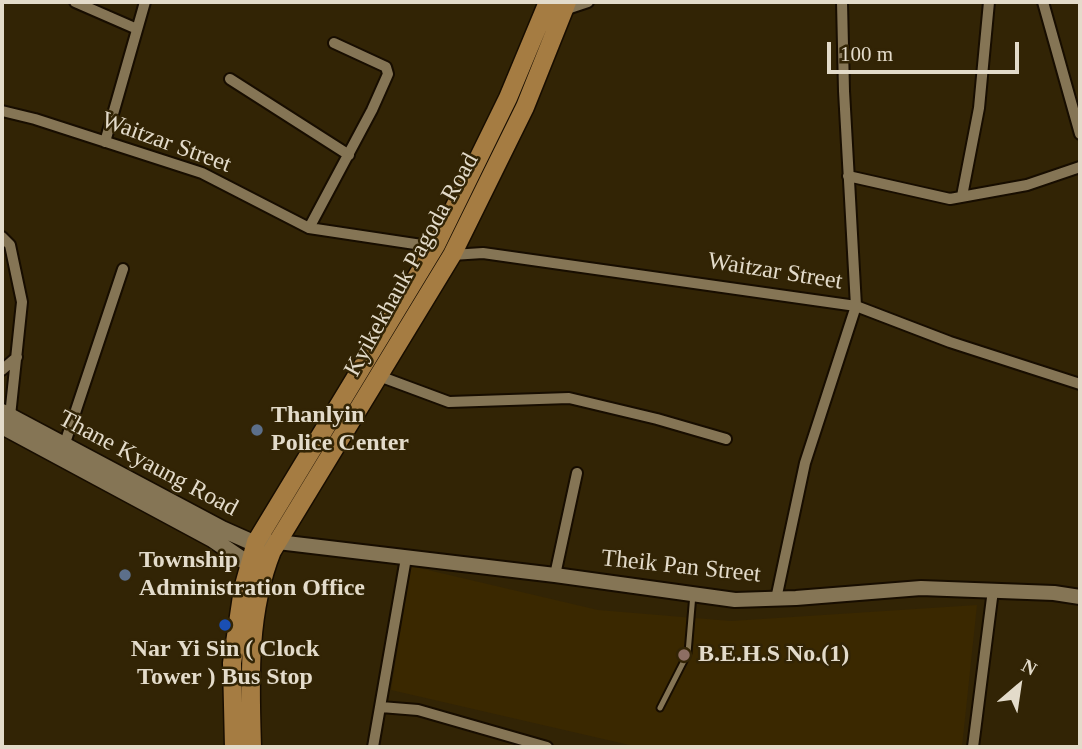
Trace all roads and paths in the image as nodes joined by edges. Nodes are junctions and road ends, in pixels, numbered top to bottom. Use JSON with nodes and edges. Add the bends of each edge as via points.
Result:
{"nodes":[{"id":1,"x":75,"y":2,"type":"edge"},
{"id":2,"x":145,"y":2,"type":"edge"},
{"id":3,"x":588,"y":2,"type":"edge"},
{"id":4,"x":842,"y":2,"type":"edge"},
{"id":5,"x":989,"y":2,"type":"edge"},
{"id":6,"x":1043,"y":2,"type":"edge"},
{"id":7,"x":560,"y":4,"type":"edge"},
{"id":8,"x":137,"y":29,"type":"junction"},
{"id":9,"x":334,"y":43,"type":"dead end"},
{"id":10,"x":230,"y":79,"type":"dead end"},
{"id":11,"x":1080,"y":85,"type":"edge"},
{"id":12,"x":1067,"y":88,"type":"junction"},
{"id":13,"x":2,"y":111,"type":"edge"},
{"id":14,"x":1080,"y":134,"type":"edge"},
{"id":15,"x":105,"y":142,"type":"junction"},
{"id":16,"x":349,"y":155,"type":"junction"},
{"id":17,"x":1080,"y":167,"type":"edge"},
{"id":18,"x":848,"y":176,"type":"junction"},
{"id":19,"x":962,"y":197,"type":"junction"},
{"id":20,"x":309,"y":228,"type":"junction"},
{"id":21,"x":2,"y":237,"type":"edge"},
{"id":22,"x":435,"y":247,"type":"junction"},
{"id":23,"x":452,"y":255,"type":"junction"},
{"id":24,"x":123,"y":269,"type":"dead end"},
{"id":25,"x":856,"y":306,"type":"junction"},
{"id":26,"x":16,"y":357,"type":"junction"},
{"id":27,"x":2,"y":370,"type":"edge"},
{"id":28,"x":379,"y":376,"type":"junction"},
{"id":29,"x":1080,"y":384,"type":"edge"},
{"id":30,"x":4,"y":418,"type":"edge"},
{"id":31,"x":726,"y":439,"type":"dead end"},
{"id":32,"x":65,"y":446,"type":"junction"},
{"id":33,"x":578,"y":473,"type":"dead end"},
{"id":34,"x":256,"y":542,"type":"junction"},
{"id":35,"x":278,"y":542,"type":"junction"},
{"id":36,"x":406,"y":558,"type":"junction"},
{"id":37,"x":256,"y":569,"type":"junction"},
{"id":38,"x":555,"y":575,"type":"junction"},
{"id":39,"x":993,"y":590,"type":"junction"},
{"id":40,"x":693,"y":594,"type":"junction"},
{"id":41,"x":1080,"y":597,"type":"edge"},
{"id":42,"x":776,"y":599,"type":"junction"},
{"id":43,"x":381,"y":707,"type":"junction"},
{"id":44,"x":660,"y":708,"type":"dead end"},
{"id":45,"x":234,"y":747,"type":"edge"},
{"id":46,"x":252,"y":747,"type":"edge"},
{"id":47,"x":373,"y":747,"type":"edge"},
{"id":48,"x":547,"y":747,"type":"edge"},
{"id":49,"x":973,"y":747,"type":"edge"}],
"edges":[{"from":1,"to":8,"type":"street"},
{"from":2,"to":8,"type":"street"},
{"from":3,"to":7,"type":"street"},
{"from":4,"to":18,"type":"street"},
{"from":5,"to":19,"type":"street","via":[[979,108]]},
{"from":6,"to":12,"type":"street"},
{"from":7,"to":22,"type":"main road","name":"Kyikekhauk Pagoda Road"},
{"from":7,"to":23,"type":"main road","name":"Kyikekhauk Pagoda Road","via":[[525,107]]},
{"from":8,"to":15,"type":"street"},
{"from":9,"to":16,"type":"street","via":[[388,70]]},
{"from":10,"to":16,"type":"street"},
{"from":11,"to":12,"type":"street"},
{"from":12,"to":14,"type":"street"},
{"from":13,"to":15,"type":"street","name":"Waitzar Street"},
{"from":15,"to":20,"type":"street","name":"Waitzar Street","via":[[202,173]]},
{"from":16,"to":20,"type":"street"},
{"from":17,"to":19,"type":"street","via":[[1027,185]]},
{"from":18,"to":19,"type":"street","via":[[950,199]]},
{"from":18,"to":25,"type":"street"},
{"from":20,"to":22,"type":"street","name":"Waitzar Street"},
{"from":21,"to":26,"type":"street","via":[[10,245],[22,302]]},
{"from":22,"to":34,"type":"main road","name":"Kyikekhauk Pagoda Road"},
{"from":23,"to":25,"type":"street","name":"Waitzar Street","via":[[483,253]]},
{"from":23,"to":28,"type":"main road","name":"Kyikekhauk Pagoda Road"},
{"from":24,"to":32,"type":"street"},
{"from":25,"to":29,"type":"street","name":"Waitzar Street"},
{"from":25,"to":42,"type":"street","via":[[805,463]]},
{"from":26,"to":27,"type":"street"},
{"from":26,"to":30,"type":"street"},
{"from":28,"to":31,"type":"street","via":[[449,402],[569,398]]},
{"from":28,"to":35,"type":"main road","name":"Kyikekhauk Pagoda Road"},
{"from":30,"to":32,"type":"main road","name":"Thane Kyaung Road"},
{"from":30,"to":37,"type":"main road","name":"Thane Kyaung Road"},
{"from":32,"to":34,"type":"main road","name":"Thane Kyaung Road","via":[[222,529]]},
{"from":33,"to":38,"type":"street"},
{"from":34,"to":35,"type":"main road","name":"Thane Kyaung Road"},
{"from":34,"to":37,"type":"main road","name":"Kyikekhauk Pagoda Road"},
{"from":35,"to":36,"type":"street","name":"Theik Pan Street"},
{"from":35,"to":37,"type":"main road","name":"Kyikekhauk Pagoda Road"},
{"from":36,"to":38,"type":"street","name":"Theik Pan Street"},
{"from":36,"to":43,"type":"street"},
{"from":37,"to":45,"type":"main road","name":"Kyikekhauk Pagoda Road","via":[[232,663]]},
{"from":37,"to":46,"type":"main road","name":"Kyikekhauk Pagoda Road","via":[[249,668]]},
{"from":38,"to":40,"type":"street","name":"Theik Pan Street"},
{"from":39,"to":41,"type":"street","name":"Theik Pan Street"},
{"from":39,"to":42,"type":"street","name":"Theik Pan Street","via":[[921,588]]},
{"from":39,"to":49,"type":"street"},
{"from":40,"to":42,"type":"street","name":"Theik Pan Street"},
{"from":40,"to":44,"type":"lane","via":[[688,653]]},
{"from":43,"to":47,"type":"street"},
{"from":43,"to":48,"type":"street","via":[[418,710]]}]}
